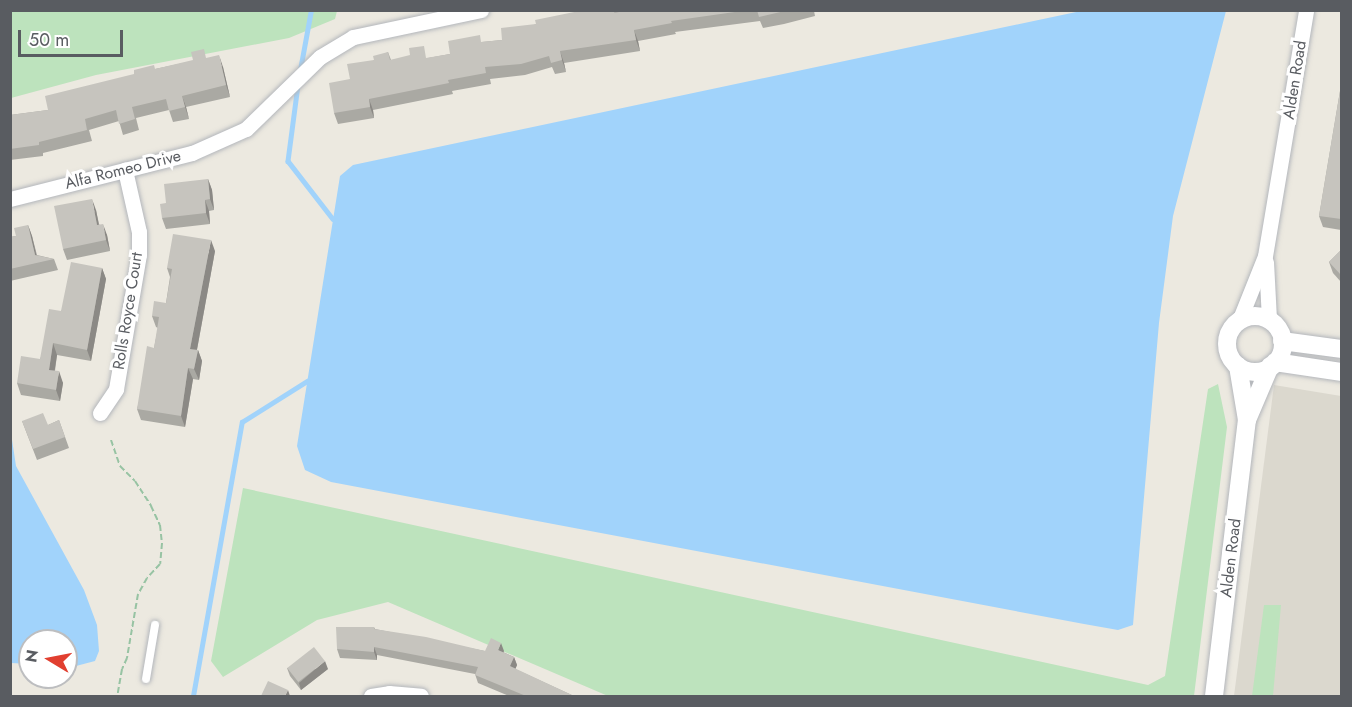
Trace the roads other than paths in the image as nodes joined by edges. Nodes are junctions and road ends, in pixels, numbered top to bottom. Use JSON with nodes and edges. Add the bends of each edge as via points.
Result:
{"nodes":[{"id":1,"x":1306,"y":10,"type":"edge"},
{"id":2,"x":480,"y":11,"type":"edge"},
{"id":3,"x":125,"y":170,"type":"junction"},
{"id":4,"x":10,"y":199,"type":"edge"},
{"id":5,"x":1266,"y":256,"type":"junction"},
{"id":6,"x":1269,"y":320,"type":"junction"},
{"id":7,"x":1239,"y":321,"type":"junction"},
{"id":8,"x":1282,"y":341,"type":"junction"},
{"id":9,"x":1341,"y":350,"type":"edge"},
{"id":10,"x":1272,"y":364,"type":"junction"},
{"id":11,"x":1238,"y":366,"type":"junction"},
{"id":12,"x":1341,"y":372,"type":"edge"},
{"id":13,"x":100,"y":413,"type":"dead end"},
{"id":14,"x":1247,"y":420,"type":"junction"},
{"id":15,"x":155,"y":625,"type":"dead end"},
{"id":16,"x":146,"y":679,"type":"dead end"},
{"id":17,"x":371,"y":696,"type":"edge"},
{"id":18,"x":421,"y":696,"type":"edge"},
{"id":19,"x":1214,"y":696,"type":"edge"}],
"edges":[{"from":1,"to":5,"type":"street","name":"Alden Road"},
{"from":2,"to":3,"type":"street","name":"Alfa Romeo Drive","via":[[371,32],[345,41],[320,57],[234,136],[192,153]]},
{"from":3,"to":4,"type":"street","name":"Alfa Romeo Drive"},
{"from":3,"to":13,"type":"street","name":"Rolls Royce Court","via":[[139,232],[139,255],[116,389]]},
{"from":5,"to":6,"type":"street","name":"Alden Road"},
{"from":5,"to":7,"type":"street","name":"Alden Road"},
{"from":6,"to":7,"type":"street","via":[[1249,316]]},
{"from":6,"to":8,"type":"street","via":[[1279,327]]},
{"from":7,"to":11,"type":"street","via":[[1227,338],[1231,358]]},
{"from":8,"to":9,"type":"street"},
{"from":8,"to":10,"type":"street"},
{"from":10,"to":11,"type":"street","via":[[1255,372]]},
{"from":10,"to":12,"type":"street"},
{"from":10,"to":14,"type":"street","name":"Alden Road"},
{"from":11,"to":14,"type":"street","name":"Alden Road"},
{"from":14,"to":19,"type":"street","name":"Alden Road"},
{"from":15,"to":16,"type":"lane"},
{"from":17,"to":18,"type":"street"}]}
